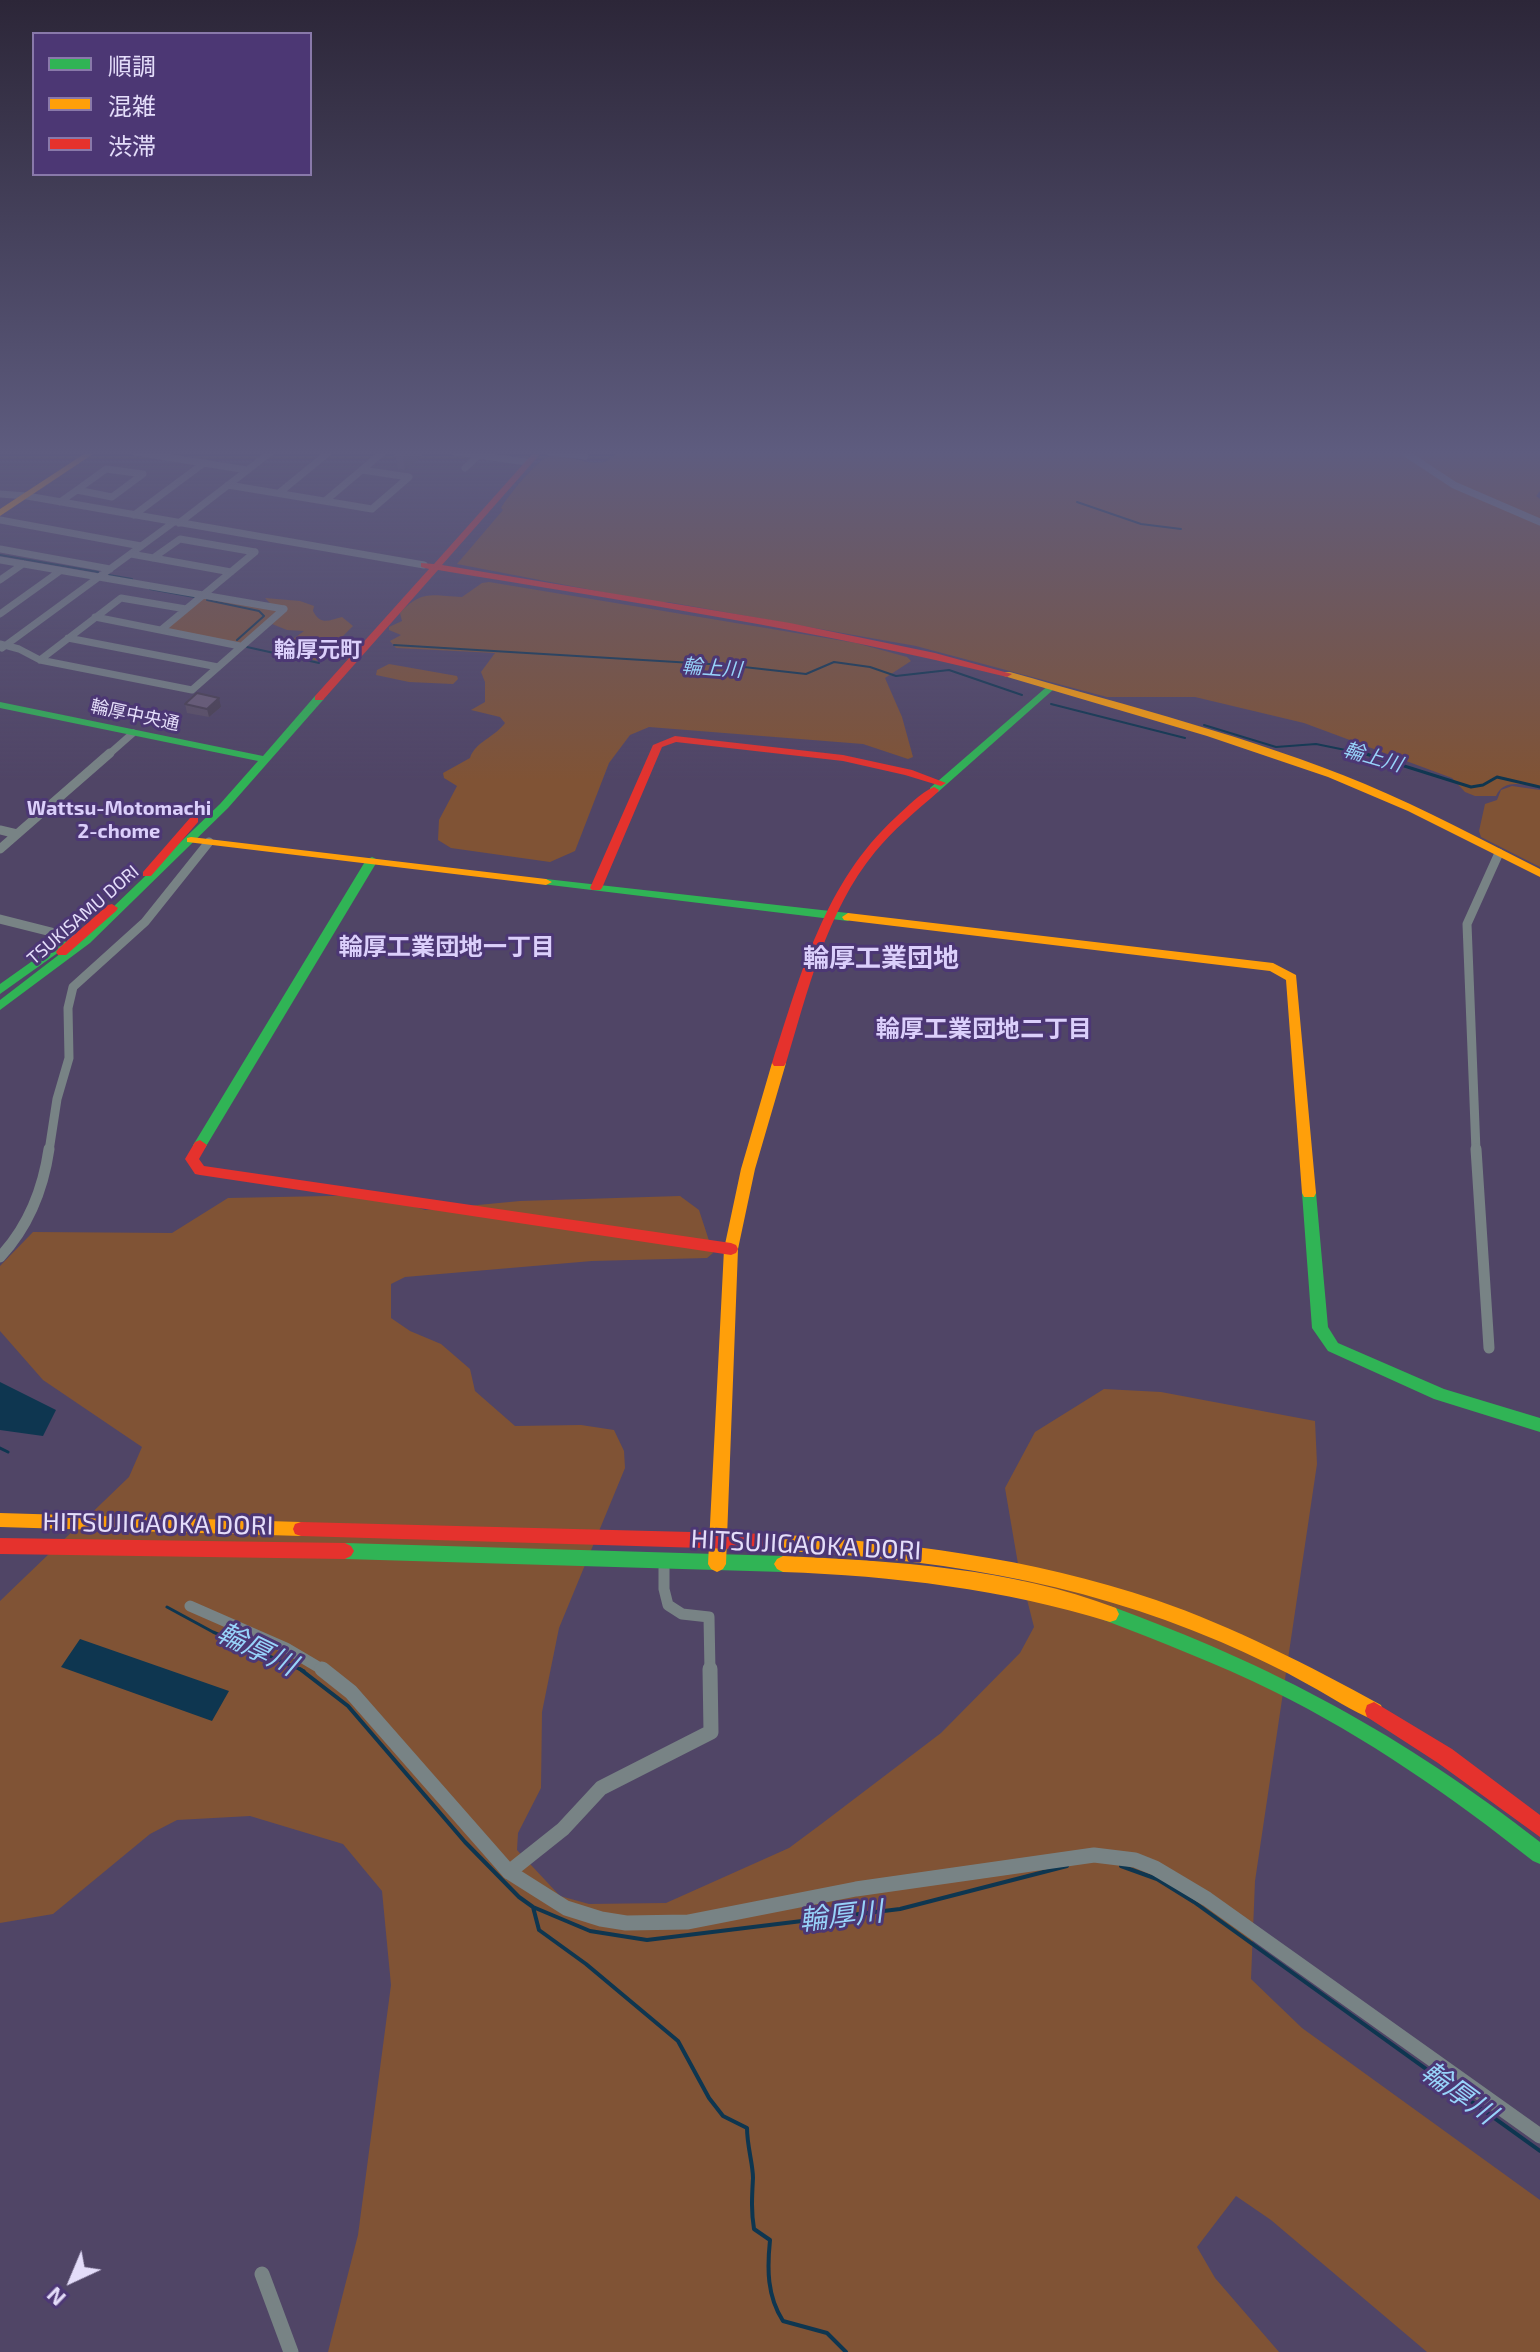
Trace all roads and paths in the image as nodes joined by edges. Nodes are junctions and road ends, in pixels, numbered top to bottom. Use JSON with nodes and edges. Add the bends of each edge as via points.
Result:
{"nodes":[{"id":1,"x":10,"y":562,"type":"edge"},
{"id":2,"x":70,"y":562,"type":"edge"},
{"id":3,"x":120,"y":562,"type":"edge"},
{"id":4,"x":174,"y":562,"type":"edge"},
{"id":5,"x":243,"y":562,"type":"edge"},
{"id":6,"x":406,"y":562,"type":"edge"},
{"id":7,"x":434,"y":562,"type":"edge"},
{"id":8,"x":23,"y":564,"type":"junction"},
{"id":9,"x":430,"y":566,"type":"junction"},
{"id":10,"x":110,"y":569,"type":"junction"},
{"id":11,"x":60,"y":571,"type":"junction"},
{"id":12,"x":231,"y":572,"type":"junction"},
{"id":13,"x":98,"y":578,"type":"junction"},
{"id":14,"x":0,"y":580,"type":"edge"},
{"id":15,"x":204,"y":594,"type":"junction"},
{"id":16,"x":186,"y":609,"type":"junction"},
{"id":17,"x":0,"y":614,"type":"edge"},
{"id":18,"x":95,"y":617,"type":"junction"},
{"id":19,"x":161,"y":630,"type":"junction"},
{"id":20,"x":68,"y":638,"type":"junction"},
{"id":21,"x":2,"y":646,"type":"edge"},
{"id":22,"x":240,"y":646,"type":"junction"},
{"id":23,"x":40,"y":660,"type":"junction"},
{"id":24,"x":218,"y":667,"type":"junction"},
{"id":25,"x":1050,"y":687,"type":"junction"},
{"id":26,"x":0,"y":705,"type":"edge"},
{"id":27,"x":133,"y":733,"type":"junction"},
{"id":28,"x":257,"y":758,"type":"junction"},
{"id":29,"x":941,"y":783,"type":"junction"},
{"id":30,"x":0,"y":830,"type":"edge"},
{"id":31,"x":17,"y":834,"type":"junction"},
{"id":32,"x":191,"y":840,"type":"junction"},
{"id":33,"x":209,"y":842,"type":"junction"},
{"id":34,"x":0,"y":849,"type":"edge"},
{"id":35,"x":1499,"y":853,"type":"junction"},
{"id":36,"x":372,"y":860,"type":"junction"},
{"id":37,"x":1540,"y":874,"type":"edge"},
{"id":38,"x":596,"y":888,"type":"junction"},
{"id":39,"x":830,"y":914,"type":"junction"},
{"id":40,"x":0,"y":919,"type":"edge"},
{"id":41,"x":78,"y":939,"type":"junction"},
{"id":42,"x":0,"y":990,"type":"edge"},
{"id":43,"x":0,"y":997,"type":"edge"},
{"id":44,"x":0,"y":1006,"type":"edge"},
{"id":45,"x":731,"y":1249,"type":"junction"},
{"id":46,"x":0,"y":1257,"type":"edge"},
{"id":47,"x":1489,"y":1348,"type":"dead end"},
{"id":48,"x":1540,"y":1425,"type":"edge"},
{"id":49,"x":0,"y":1520,"type":"edge"},
{"id":50,"x":718,"y":1540,"type":"junction"},
{"id":51,"x":0,"y":1546,"type":"edge"},
{"id":52,"x":664,"y":1562,"type":"junction"},
{"id":53,"x":717,"y":1564,"type":"junction"},
{"id":54,"x":190,"y":1606,"type":"dead end"},
{"id":55,"x":1540,"y":1827,"type":"edge"},
{"id":56,"x":1540,"y":1854,"type":"edge"},
{"id":57,"x":509,"y":1872,"type":"junction"},
{"id":58,"x":1540,"y":2136,"type":"edge"},
{"id":59,"x":262,"y":2274,"type":"dead end"},
{"id":60,"x":291,"y":2352,"type":"edge"}],
"edges":[{"from":1,"to":8,"type":"street"},
{"from":2,"to":10,"type":"street"},
{"from":3,"to":10,"type":"street"},
{"from":4,"to":12,"type":"street"},
{"from":5,"to":12,"type":"street"},
{"from":6,"to":9,"type":"street"},
{"from":7,"to":9,"type":"main road","name":"TSUKISAMU DORI"},
{"from":8,"to":11,"type":"street"},
{"from":8,"to":14,"type":"street"},
{"from":9,"to":25,"type":"main road","via":[[916,650]]},
{"from":9,"to":28,"type":"main road","name":"TSUKISAMU DORI"},
{"from":10,"to":13,"type":"street"},
{"from":11,"to":13,"type":"street"},
{"from":11,"to":17,"type":"street"},
{"from":12,"to":15,"type":"street"},
{"from":13,"to":15,"type":"street"},
{"from":13,"to":21,"type":"street"},
{"from":15,"to":16,"type":"street"},
{"from":15,"to":22,"type":"street","via":[[284,609]]},
{"from":16,"to":18,"type":"street","via":[[121,598]]},
{"from":16,"to":19,"type":"street"},
{"from":18,"to":19,"type":"street"},
{"from":18,"to":20,"type":"street"},
{"from":19,"to":22,"type":"street"},
{"from":20,"to":23,"type":"street"},
{"from":20,"to":24,"type":"street"},
{"from":21,"to":23,"type":"street"},
{"from":22,"to":24,"type":"street"},
{"from":23,"to":24,"type":"street","via":[[192,690]]},
{"from":25,"to":29,"type":"main road"},
{"from":25,"to":35,"type":"main road","via":[[1334,776]]},
{"from":26,"to":27,"type":"main road","name":"輪厚中央通"},
{"from":27,"to":28,"type":"main road","name":"輪厚中央通"},
{"from":27,"to":31,"type":"street"},
{"from":28,"to":32,"type":"main road","name":"TSUKISAMU DORI"},
{"from":28,"to":41,"type":"main road","name":"TSUKISAMU DORI"},
{"from":29,"to":38,"type":"main road","via":[[917,772],[845,757],[666,741],[658,745]]},
{"from":29,"to":39,"type":"main road","via":[[870,850]]},
{"from":30,"to":31,"type":"street"},
{"from":31,"to":34,"type":"street"},
{"from":32,"to":33,"type":"main road"},
{"from":32,"to":41,"type":"main road","name":"TSUKISAMU DORI"},
{"from":33,"to":36,"type":"main road"},
{"from":33,"to":46,"type":"street","via":[[145,922],[73,987],[69,1058],[46,1170],[37,1200]]},
{"from":35,"to":37,"type":"main road"},
{"from":35,"to":47,"type":"street","via":[[1467,924]]},
{"from":36,"to":38,"type":"main road"},
{"from":36,"to":45,"type":"main road","via":[[192,1159],[194,1165],[200,1170]]},
{"from":38,"to":39,"type":"main road"},
{"from":39,"to":45,"type":"main road","via":[[768,1099]]},
{"from":39,"to":48,"type":"main road","via":[[1285,972],[1292,978],[1320,1328],[1326,1340],[1440,1394]]},
{"from":40,"to":41,"type":"street"},
{"from":41,"to":42,"type":"main road","name":"TSUKISAMU DORI"},
{"from":41,"to":43,"type":"main road"},
{"from":41,"to":44,"type":"main road","name":"TSUKISAMU DORI"},
{"from":45,"to":50,"type":"main road"},
{"from":49,"to":50,"type":"main road","name":"HITSUJIGAOKA DORI"},
{"from":50,"to":53,"type":"main road"},
{"from":50,"to":55,"type":"main road","name":"HITSUJIGAOKA DORI","via":[[956,1556],[1122,1595],[1318,1680],[1401,1729]]},
{"from":51,"to":52,"type":"main road","name":"HITSUJIGAOKA DORI"},
{"from":52,"to":53,"type":"main road","name":"HITSUJIGAOKA DORI"},
{"from":52,"to":57,"type":"street","via":[[662,1596],[670,1610],[682,1617],[709,1617],[711,1732],[601,1788],[563,1829]]},
{"from":53,"to":56,"type":"main road","name":"HITSUJIGAOKA DORI","via":[[847,1566],[963,1580],[1088,1606],[1194,1643],[1375,1737]]},
{"from":54,"to":57,"type":"street","via":[[286,1648],[351,1692]]},
{"from":57,"to":58,"type":"street","via":[[566,1908],[601,1919],[688,1922],[1052,1859],[1094,1855],[1135,1860],[1207,1899]]},
{"from":59,"to":60,"type":"street"}]}
